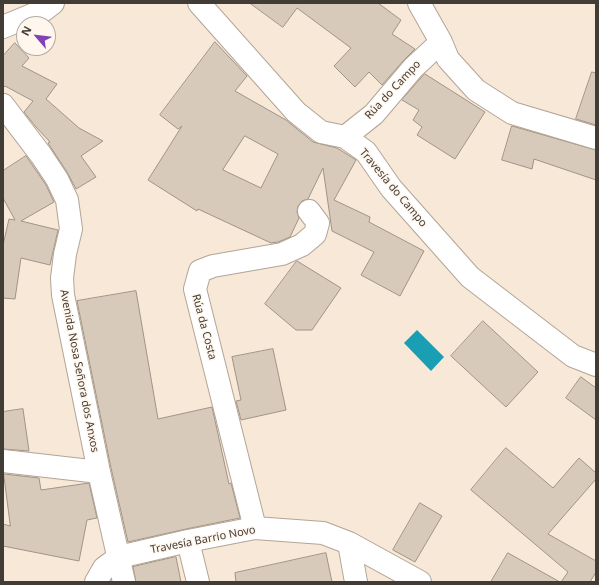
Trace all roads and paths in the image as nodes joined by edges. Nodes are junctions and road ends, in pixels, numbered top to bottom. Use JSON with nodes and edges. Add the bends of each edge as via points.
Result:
{"nodes":[{"id":1,"x":53,"y":3,"type":"edge"},
{"id":2,"x":199,"y":3,"type":"edge"},
{"id":3,"x":419,"y":3,"type":"edge"},
{"id":4,"x":3,"y":27,"type":"edge"},
{"id":5,"x":441,"y":42,"type":"junction"},
{"id":6,"x":3,"y":105,"type":"edge"},
{"id":7,"x":345,"y":137,"type":"junction"},
{"id":8,"x":596,"y":138,"type":"edge"},
{"id":9,"x":309,"y":211,"type":"dead end"},
{"id":10,"x":596,"y":365,"type":"edge"},
{"id":11,"x":3,"y":462,"type":"edge"},
{"id":12,"x":99,"y":472,"type":"junction"},
{"id":13,"x":255,"y":528,"type":"junction"},
{"id":14,"x":188,"y":541,"type":"junction"},
{"id":15,"x":349,"y":544,"type":"junction"},
{"id":16,"x":119,"y":557,"type":"junction"},
{"id":17,"x":96,"y":582,"type":"edge"},
{"id":18,"x":124,"y":582,"type":"edge"},
{"id":19,"x":198,"y":582,"type":"edge"},
{"id":20,"x":356,"y":582,"type":"edge"},
{"id":21,"x":420,"y":582,"type":"edge"}],
"edges":[{"from":1,"to":4,"type":"street","via":[[44,10]]},
{"from":2,"to":7,"type":"street","name":"Travesía do Campo","via":[[296,112],[321,132]]},
{"from":3,"to":5,"type":"street"},
{"from":5,"to":7,"type":"street","name":"Rúa do Campo","via":[[413,68],[374,114]]},
{"from":5,"to":8,"type":"street","via":[[448,59],[476,90],[512,113]]},
{"from":6,"to":12,"type":"street","name":"Avenida Nosa Señora dos Anxos","via":[[41,155],[67,200],[71,228],[62,278],[63,295]]},
{"from":7,"to":10,"type":"street","name":"Travesía do Campo","via":[[366,152],[391,188],[470,278],[573,356]]},
{"from":9,"to":13,"type":"street","name":"Rúa da Costa","via":[[318,223],[314,234],[302,245],[282,254],[214,266],[200,271],[194,289]]},
{"from":11,"to":12,"type":"street"},
{"from":12,"to":16,"type":"street","name":"Avenida Nosa Señora dos Anxos"},
{"from":13,"to":14,"type":"street","name":"Travesía Barrio Novo"},
{"from":13,"to":15,"type":"street","name":"Travesía Barrio Novo","via":[[323,533]]},
{"from":14,"to":16,"type":"street","name":"Travesía Barrio Novo"},
{"from":14,"to":19,"type":"street"},
{"from":15,"to":20,"type":"street"},
{"from":15,"to":21,"type":"street","name":"Travesía Barrio Novo"},
{"from":16,"to":17,"type":"street","via":[[104,568]]},
{"from":16,"to":18,"type":"street","name":"Avenida Nosa Señora dos Anxos"}]}
